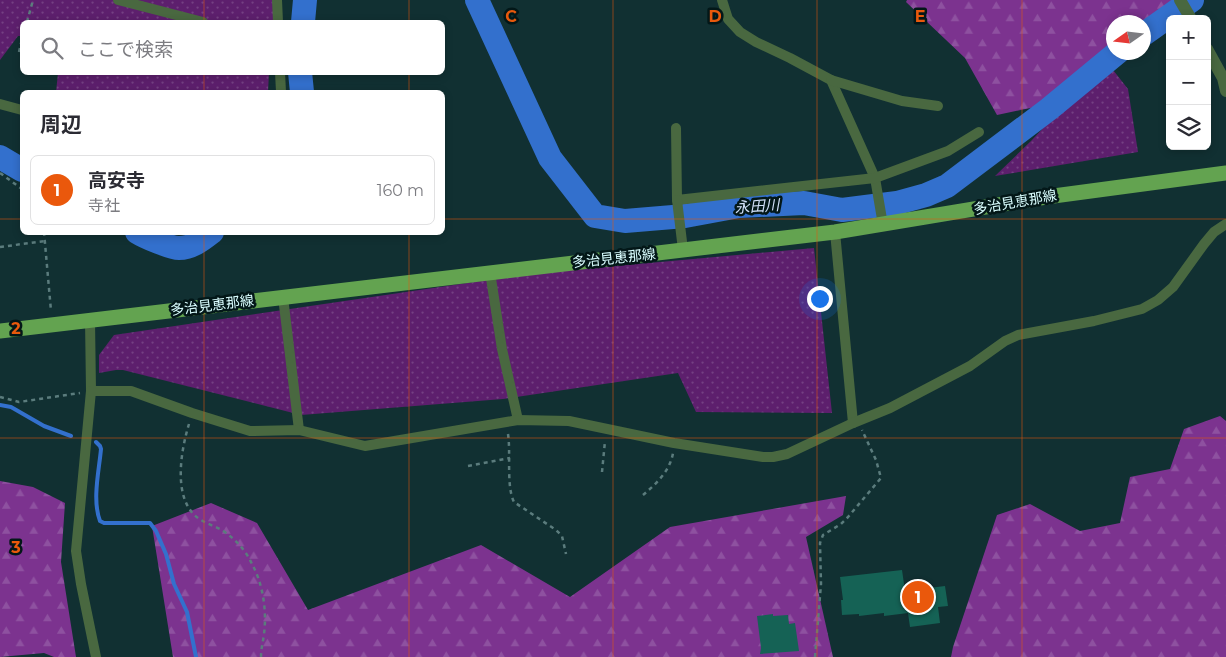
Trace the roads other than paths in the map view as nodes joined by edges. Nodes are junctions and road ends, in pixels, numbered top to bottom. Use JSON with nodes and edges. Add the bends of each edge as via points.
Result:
{"nodes":[{"id":1,"x":118,"y":0,"type":"edge"},
{"id":2,"x":277,"y":0,"type":"edge"},
{"id":3,"x":722,"y":0,"type":"edge"},
{"id":4,"x":1180,"y":0,"type":"edge"},
{"id":5,"x":1189,"y":15,"type":"edge"},
{"id":6,"x":195,"y":20,"type":"edge"},
{"id":7,"x":278,"y":20,"type":"edge"},
{"id":8,"x":1211,"y":56,"type":"edge"},
{"id":9,"x":280,"y":75,"type":"edge"},
{"id":10,"x":831,"y":80,"type":"junction"},
{"id":11,"x":281,"y":90,"type":"edge"},
{"id":12,"x":1226,"y":91,"type":"edge"},
{"id":13,"x":0,"y":104,"type":"edge"},
{"id":14,"x":938,"y":106,"type":"dead end"},
{"id":15,"x":20,"y":109,"type":"edge"},
{"id":16,"x":676,"y":128,"type":"dead end"},
{"id":17,"x":979,"y":132,"type":"dead end"},
{"id":18,"x":1226,"y":173,"type":"edge"},
{"id":19,"x":876,"y":182,"type":"junction"},
{"id":20,"x":678,"y":203,"type":"junction"},
{"id":21,"x":882,"y":221,"type":"junction"},
{"id":22,"x":1226,"y":224,"type":"edge"},
{"id":23,"x":835,"y":232,"type":"junction"},
{"id":24,"x":683,"y":245,"type":"junction"},
{"id":25,"x":490,"y":272,"type":"junction"},
{"id":26,"x":283,"y":297,"type":"junction"},
{"id":27,"x":90,"y":320,"type":"junction"},
{"id":28,"x":0,"y":332,"type":"edge"},
{"id":29,"x":91,"y":391,"type":"junction"},
{"id":30,"x":518,"y":420,"type":"junction"},
{"id":31,"x":855,"y":422,"type":"junction"},
{"id":32,"x":299,"y":430,"type":"junction"},
{"id":33,"x":96,"y":657,"type":"edge"}],
"edges":[{"from":1,"to":6,"type":"street"},
{"from":2,"to":7,"type":"street"},
{"from":3,"to":10,"type":"street","via":[[728,19],[740,32]]},
{"from":4,"to":5,"type":"street"},
{"from":8,"to":12,"type":"street"},
{"from":9,"to":11,"type":"street"},
{"from":10,"to":14,"type":"street","via":[[902,102]]},
{"from":10,"to":19,"type":"street"},
{"from":13,"to":15,"type":"street"},
{"from":16,"to":20,"type":"street"},
{"from":17,"to":19,"type":"street","via":[[948,152]]},
{"from":18,"to":21,"type":"main road","name":"多治見恵那線"},
{"from":19,"to":20,"type":"street"},
{"from":19,"to":21,"type":"street"},
{"from":20,"to":24,"type":"street"},
{"from":21,"to":23,"type":"main road","name":"多治見恵那線"},
{"from":22,"to":31,"type":"street","via":[[1214,232],[1173,287],[1142,309],[1094,322],[1018,335],[970,366],[890,408]]},
{"from":23,"to":24,"type":"main road","name":"多治見恵那線"},
{"from":23,"to":31,"type":"street"},
{"from":24,"to":25,"type":"main road","name":"多治見恵那線"},
{"from":25,"to":26,"type":"main road","name":"多治見恵那線"},
{"from":25,"to":30,"type":"street","via":[[502,349]]},
{"from":26,"to":27,"type":"main road","name":"多治見恵那線"},
{"from":26,"to":32,"type":"street"},
{"from":27,"to":28,"type":"main road","name":"多治見恵那線"},
{"from":27,"to":29,"type":"street"},
{"from":29,"to":32,"type":"street","via":[[131,391],[250,431]]},
{"from":29,"to":33,"type":"street","via":[[76,551]]},
{"from":30,"to":31,"type":"street","via":[[569,421],[763,457],[787,454]]},
{"from":30,"to":32,"type":"street","via":[[365,446]]}]}
